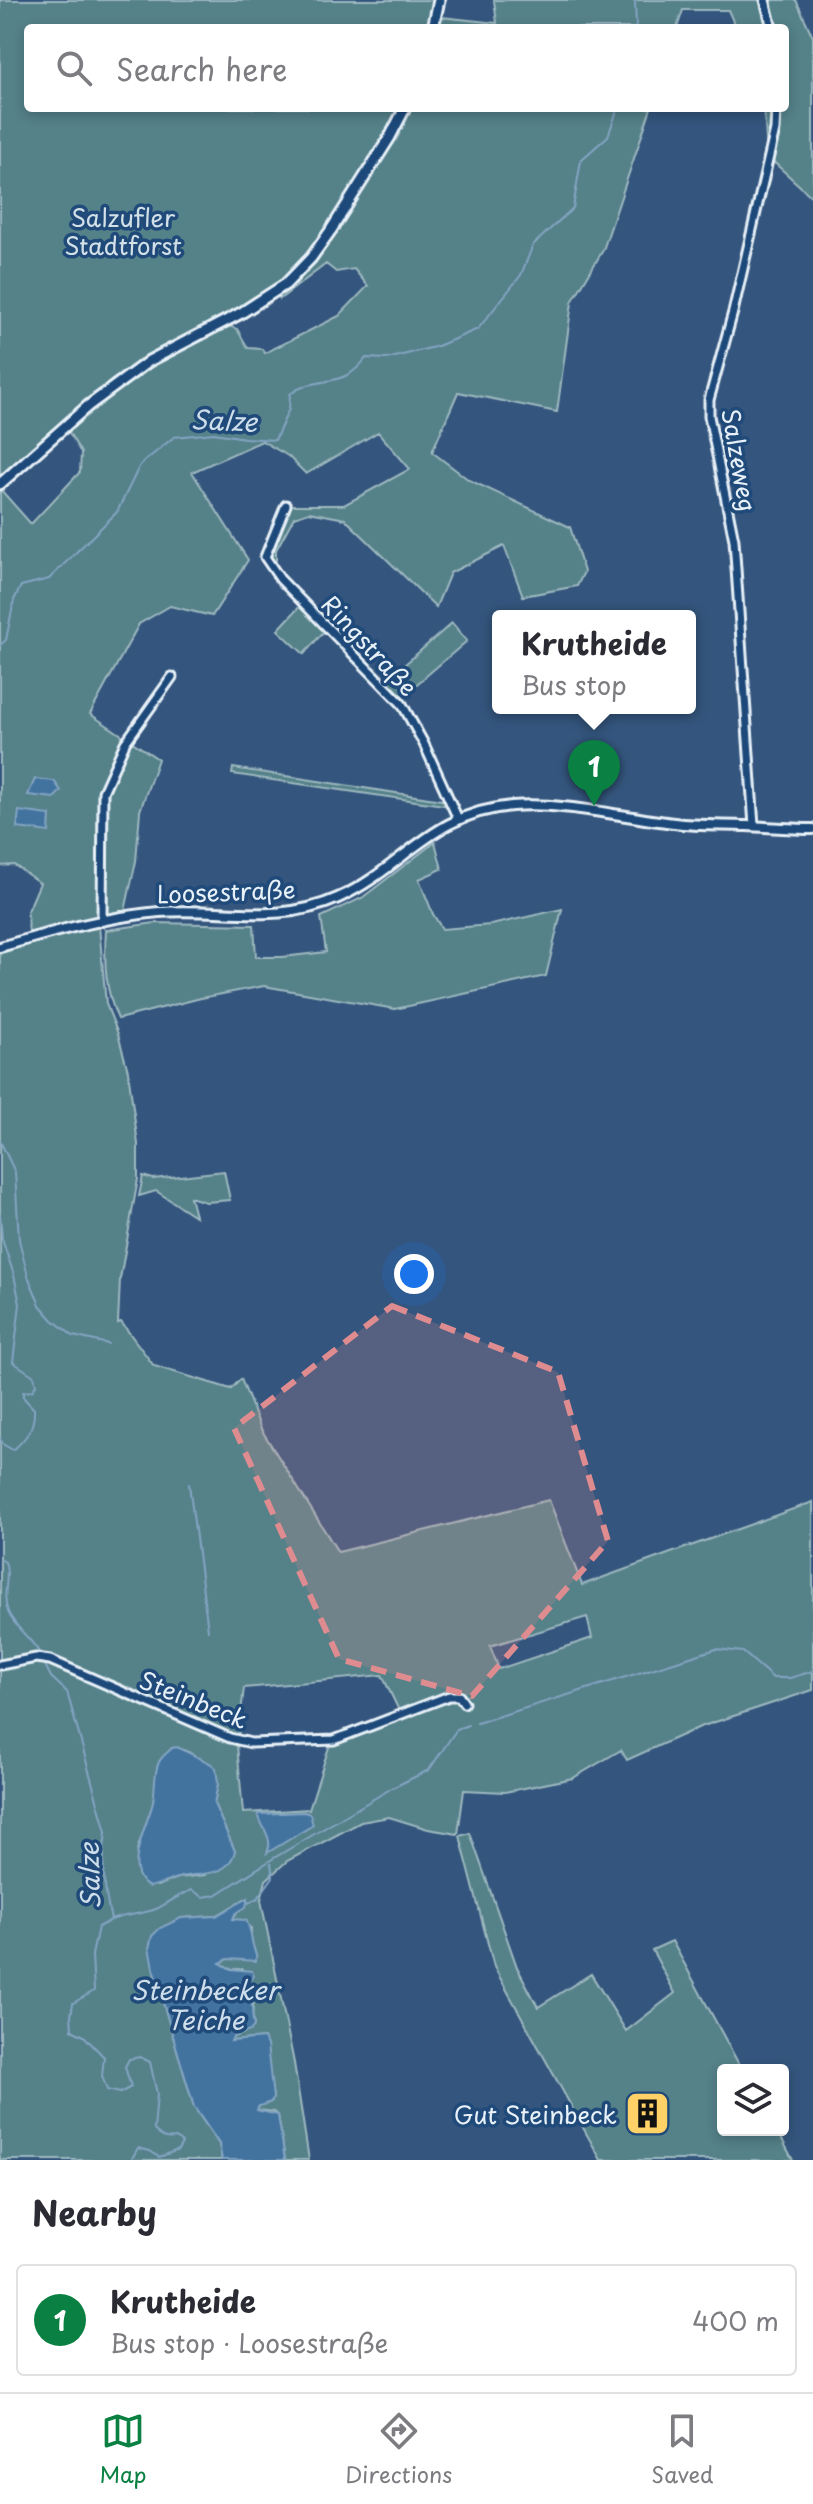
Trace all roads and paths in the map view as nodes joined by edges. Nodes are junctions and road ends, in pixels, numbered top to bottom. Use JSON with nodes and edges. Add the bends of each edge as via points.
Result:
{"nodes":[{"id":1,"x":439,"y":0,"type":"edge"},
{"id":2,"x":765,"y":0,"type":"edge"},
{"id":3,"x":434,"y":24,"type":"edge"},
{"id":4,"x":771,"y":24,"type":"edge"},
{"id":5,"x":403,"y":112,"type":"edge"},
{"id":6,"x":776,"y":112,"type":"edge"},
{"id":7,"x":0,"y":484,"type":"edge"},
{"id":8,"x":286,"y":505,"type":"dead end"},
{"id":9,"x":172,"y":677,"type":"dead end"},
{"id":10,"x":458,"y":819,"type":"junction"},
{"id":11,"x":754,"y":826,"type":"junction"},
{"id":12,"x":813,"y":829,"type":"edge"},
{"id":13,"x":102,"y":921,"type":"junction"},
{"id":14,"x":0,"y":947,"type":"edge"},
{"id":15,"x":0,"y":1665,"type":"edge"},
{"id":16,"x":464,"y":1703,"type":"dead end"}],
"edges":[{"from":1,"to":3,"type":"main road"},
{"from":2,"to":4,"type":"street"},
{"from":5,"to":7,"type":"main road","via":[[331,230],[293,278],[116,383]]},
{"from":6,"to":11,"type":"street","name":"Salzeweg","via":[[709,400],[734,540]]},
{"from":8,"to":10,"type":"street","name":"Ringstraße","via":[[265,557],[280,579],[402,704]]},
{"from":9,"to":13,"type":"street","via":[[125,743],[103,792]]},
{"from":10,"to":11,"type":"street","name":"Loosestraße","via":[[491,809],[533,806],[678,824]]},
{"from":10,"to":13,"type":"street","name":"Loosestraße","via":[[363,885],[315,907],[262,915],[161,912]]},
{"from":11,"to":12,"type":"street","name":"Loosestraße"},
{"from":13,"to":14,"type":"street","name":"Loosestraße"},
{"from":15,"to":16,"type":"street","name":"Steinbeck","via":[[50,1660],[251,1743],[334,1740],[449,1696],[459,1696]]}]}
